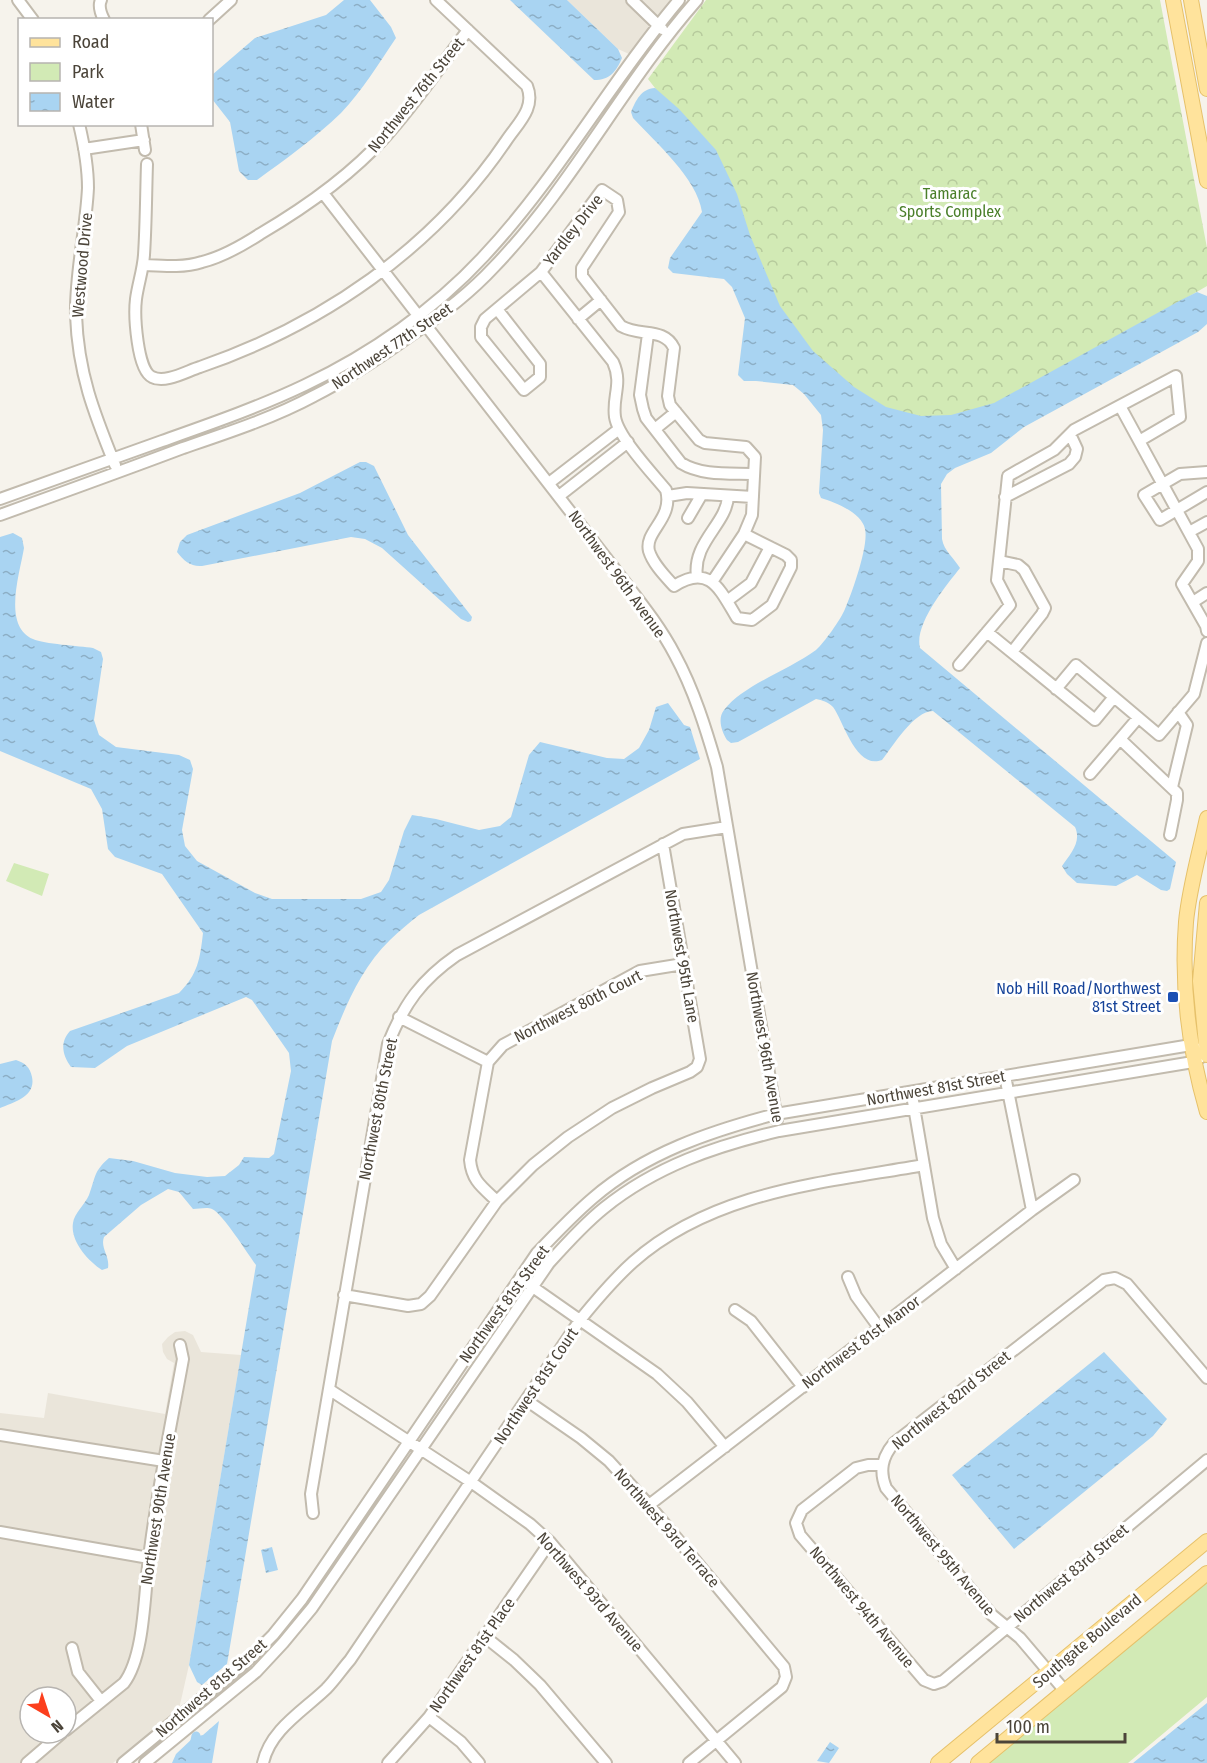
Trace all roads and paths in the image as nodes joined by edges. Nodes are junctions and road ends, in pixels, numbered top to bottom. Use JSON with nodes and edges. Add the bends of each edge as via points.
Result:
{"nodes":[{"id":1,"x":18,"y":0,"type":"edge"},
{"id":2,"x":231,"y":0,"type":"edge"},
{"id":3,"x":436,"y":0,"type":"edge"},
{"id":4,"x":632,"y":0,"type":"edge"},
{"id":5,"x":678,"y":0,"type":"edge"},
{"id":6,"x":697,"y":0,"type":"edge"},
{"id":7,"x":1173,"y":0,"type":"edge"},
{"id":8,"x":1191,"y":0,"type":"edge"},
{"id":9,"x":101,"y":2,"type":"edge"},
{"id":10,"x":32,"y":18,"type":"edge"},
{"id":11,"x":103,"y":18,"type":"edge"},
{"id":12,"x":211,"y":18,"type":"edge"},
{"id":13,"x":658,"y":25,"type":"junction"},
{"id":14,"x":468,"y":30,"type":"junction"},
{"id":15,"x":668,"y":35,"type":"junction"},
{"id":16,"x":1207,"y":89,"type":"edge"},
{"id":17,"x":79,"y":126,"type":"edge"},
{"id":18,"x":141,"y":126,"type":"edge"},
{"id":19,"x":84,"y":149,"type":"junction"},
{"id":20,"x":147,"y":164,"type":"dead end"},
{"id":21,"x":1207,"y":181,"type":"edge"},
{"id":22,"x":323,"y":194,"type":"junction"},
{"id":23,"x":143,"y":265,"type":"junction"},
{"id":24,"x":383,"y":271,"type":"junction"},
{"id":25,"x":541,"y":272,"type":"junction"},
{"id":26,"x":601,"y":300,"type":"junction"},
{"id":27,"x":497,"y":309,"type":"junction"},
{"id":28,"x":419,"y":316,"type":"junction"},
{"id":29,"x":578,"y":319,"type":"junction"},
{"id":30,"x":426,"y":325,"type":"junction"},
{"id":31,"x":648,"y":334,"type":"junction"},
{"id":32,"x":1120,"y":406,"type":"junction"},
{"id":33,"x":676,"y":412,"type":"junction"},
{"id":34,"x":619,"y":429,"type":"junction"},
{"id":35,"x":655,"y":429,"type":"junction"},
{"id":36,"x":1070,"y":434,"type":"junction"},
{"id":37,"x":1139,"y":441,"type":"junction"},
{"id":38,"x":628,"y":442,"type":"junction"},
{"id":39,"x":594,"y":448,"type":"junction"},
{"id":40,"x":112,"y":459,"type":"junction"},
{"id":41,"x":603,"y":462,"type":"junction"},
{"id":42,"x":118,"y":472,"type":"junction"},
{"id":43,"x":1207,"y":472,"type":"edge"},
{"id":44,"x":754,"y":474,"type":"junction"},
{"id":45,"x":549,"y":483,"type":"junction"},
{"id":46,"x":1162,"y":484,"type":"junction"},
{"id":47,"x":1207,"y":492,"type":"edge"},
{"id":48,"x":702,"y":494,"type":"junction"},
{"id":49,"x":559,"y":496,"type":"junction"},
{"id":50,"x":668,"y":496,"type":"junction"},
{"id":51,"x":728,"y":496,"type":"junction"},
{"id":52,"x":753,"y":497,"type":"junction"},
{"id":53,"x":1005,"y":498,"type":"junction"},
{"id":54,"x":0,"y":499,"type":"edge"},
{"id":55,"x":1177,"y":510,"type":"junction"},
{"id":56,"x":0,"y":515,"type":"edge"},
{"id":57,"x":688,"y":518,"type":"dead end"},
{"id":58,"x":1207,"y":522,"type":"edge"},
{"id":59,"x":1189,"y":532,"type":"junction"},
{"id":60,"x":744,"y":534,"type":"junction"},
{"id":61,"x":770,"y":547,"type":"junction"},
{"id":62,"x":999,"y":561,"type":"junction"},
{"id":63,"x":697,"y":577,"type":"junction"},
{"id":64,"x":712,"y":582,"type":"junction"},
{"id":65,"x":1207,"y":593,"type":"edge"},
{"id":66,"x":727,"y":601,"type":"junction"},
{"id":67,"x":1193,"y":602,"type":"junction"},
{"id":68,"x":1207,"y":631,"type":"edge"},
{"id":69,"x":987,"y":632,"type":"junction"},
{"id":70,"x":1207,"y":643,"type":"edge"},
{"id":71,"x":1012,"y":652,"type":"junction"},
{"id":72,"x":959,"y":665,"type":"dead end"},
{"id":73,"x":1056,"y":688,"type":"junction"},
{"id":74,"x":1114,"y":697,"type":"junction"},
{"id":75,"x":1178,"y":712,"type":"junction"},
{"id":76,"x":1138,"y":718,"type":"junction"},
{"id":77,"x":1120,"y":739,"type":"junction"},
{"id":78,"x":1090,"y":774,"type":"dead end"},
{"id":79,"x":1172,"y":787,"type":"junction"},
{"id":80,"x":1207,"y":818,"type":"edge"},
{"id":81,"x":727,"y":827,"type":"junction"},
{"id":82,"x":1170,"y":835,"type":"dead end"},
{"id":83,"x":663,"y":844,"type":"junction"},
{"id":84,"x":1207,"y":903,"type":"edge"},
{"id":85,"x":683,"y":964,"type":"junction"},
{"id":86,"x":399,"y":1017,"type":"junction"},
{"id":87,"x":1191,"y":1045,"type":"junction"},
{"id":88,"x":1207,"y":1054,"type":"edge"},
{"id":89,"x":488,"y":1062,"type":"junction"},
{"id":90,"x":1193,"y":1062,"type":"junction"},
{"id":91,"x":1005,"y":1076,"type":"junction"},
{"id":92,"x":912,"y":1092,"type":"junction"},
{"id":93,"x":1009,"y":1092,"type":"junction"},
{"id":94,"x":915,"y":1108,"type":"junction"},
{"id":95,"x":1207,"y":1112,"type":"edge"},
{"id":96,"x":776,"y":1114,"type":"junction"},
{"id":97,"x":779,"y":1131,"type":"junction"},
{"id":98,"x":924,"y":1165,"type":"junction"},
{"id":99,"x":1074,"y":1180,"type":"dead end"},
{"id":100,"x":497,"y":1201,"type":"junction"},
{"id":101,"x":1032,"y":1210,"type":"junction"},
{"id":102,"x":956,"y":1269,"type":"junction"},
{"id":103,"x":519,"y":1277,"type":"junction"},
{"id":104,"x":848,"y":1277,"type":"dead end"},
{"id":105,"x":532,"y":1286,"type":"junction"},
{"id":106,"x":345,"y":1295,"type":"junction"},
{"id":107,"x":735,"y":1310,"type":"dead end"},
{"id":108,"x":580,"y":1320,"type":"junction"},
{"id":109,"x":880,"y":1329,"type":"junction"},
{"id":110,"x":180,"y":1345,"type":"dead end"},
{"id":111,"x":1207,"y":1378,"type":"edge"},
{"id":112,"x":803,"y":1387,"type":"junction"},
{"id":113,"x":330,"y":1390,"type":"junction"},
{"id":114,"x":526,"y":1400,"type":"junction"},
{"id":115,"x":0,"y":1435,"type":"edge"},
{"id":116,"x":408,"y":1441,"type":"junction"},
{"id":117,"x":725,"y":1447,"type":"junction"},
{"id":118,"x":420,"y":1449,"type":"junction"},
{"id":119,"x":1207,"y":1460,"type":"edge"},
{"id":120,"x":164,"y":1461,"type":"junction"},
{"id":121,"x":882,"y":1465,"type":"junction"},
{"id":122,"x":471,"y":1482,"type":"junction"},
{"id":123,"x":650,"y":1505,"type":"junction"},
{"id":124,"x":313,"y":1513,"type":"dead end"},
{"id":125,"x":796,"y":1523,"type":"joint"},
{"id":126,"x":0,"y":1532,"type":"edge"},
{"id":127,"x":1207,"y":1541,"type":"edge"},
{"id":128,"x":550,"y":1542,"type":"junction"},
{"id":129,"x":149,"y":1558,"type":"junction"},
{"id":130,"x":1207,"y":1573,"type":"edge"},
{"id":131,"x":1006,"y":1627,"type":"junction"},
{"id":132,"x":484,"y":1636,"type":"junction"},
{"id":133,"x":72,"y":1648,"type":"dead end"},
{"id":134,"x":1049,"y":1672,"type":"junction"},
{"id":135,"x":934,"y":1684,"type":"joint"},
{"id":136,"x":1065,"y":1691,"type":"junction"},
{"id":137,"x":101,"y":1701,"type":"junction"},
{"id":138,"x":429,"y":1717,"type":"junction"},
{"id":139,"x":78,"y":1720,"type":"edge"},
{"id":140,"x":716,"y":1740,"type":"junction"},
{"id":141,"x":48,"y":1745,"type":"edge"},
{"id":142,"x":27,"y":1763,"type":"edge"},
{"id":143,"x":123,"y":1763,"type":"edge"},
{"id":144,"x":145,"y":1763,"type":"edge"},
{"id":145,"x":263,"y":1763,"type":"edge"},
{"id":146,"x":388,"y":1763,"type":"edge"},
{"id":147,"x":479,"y":1763,"type":"edge"},
{"id":148,"x":606,"y":1763,"type":"edge"},
{"id":149,"x":689,"y":1763,"type":"edge"},
{"id":150,"x":735,"y":1763,"type":"edge"},
{"id":151,"x":938,"y":1763,"type":"edge"},
{"id":152,"x":978,"y":1763,"type":"edge"}],
"edges":[{"from":1,"to":10,"type":"street"},
{"from":2,"to":12,"type":"street"},
{"from":3,"to":14,"type":"street"},
{"from":4,"to":13,"type":"street"},
{"from":5,"to":13,"type":"street","name":"Northwest 77th Street"},
{"from":6,"to":15,"type":"street","name":"Northwest 77th Street"},
{"from":7,"to":21,"type":"main road"},
{"from":8,"to":16,"type":"main road"},
{"from":9,"to":11,"type":"street"},
{"from":13,"to":15,"type":"street"},
{"from":13,"to":28,"type":"street","name":"Northwest 77th Street","via":[[510,228]]},
{"from":14,"to":22,"type":"street","name":"Northwest 76th Street","via":[[387,135]]},
{"from":14,"to":24,"type":"street","via":[[527,86],[531,96],[529,108],[468,191],[428,233]]},
{"from":15,"to":30,"type":"street","name":"Northwest 77th Street","via":[[522,237],[454,305]]},
{"from":17,"to":19,"type":"street","name":"Westwood Drive"},
{"from":18,"to":19,"type":"street","via":[[144,145]]},
{"from":19,"to":40,"type":"street","name":"Westwood Drive","via":[[88,186],[76,314],[79,354],[87,395]]},
{"from":20,"to":23,"type":"street"},
{"from":22,"to":23,"type":"street","name":"Northwest 76th Street","via":[[243,244],[203,262],[172,267]]},
{"from":22,"to":24,"type":"street","name":"Northwest 96th Avenue"},
{"from":23,"to":24,"type":"street","via":[[136,301],[138,341],[144,370],[152,377],[164,379],[230,357],[280,334],[330,307]]},
{"from":24,"to":28,"type":"street","name":"Northwest 96th Avenue"},
{"from":25,"to":26,"type":"street","name":"Yardley Drive","via":[[602,190],[617,200],[619,212],[582,268],[582,276]]},
{"from":25,"to":27,"type":"street"},
{"from":25,"to":29,"type":"street","name":"Yardley Drive"},
{"from":26,"to":29,"type":"street"},
{"from":26,"to":31,"type":"street","name":"Yardley Drive","via":[[621,326]]},
{"from":27,"to":27,"type":"street","via":[[540,364],[540,377],[524,390],[481,337],[485,319]]},
{"from":28,"to":30,"type":"street","name":"Northwest 96th Avenue"},
{"from":28,"to":40,"type":"street","name":"Northwest 77th Street","via":[[307,385]]},
{"from":29,"to":34,"type":"street","name":"Yardley Drive","via":[[617,371],[614,410]]},
{"from":30,"to":42,"type":"street","name":"Northwest 77th Street","via":[[366,367],[312,397]]},
{"from":30,"to":45,"type":"street","name":"Northwest 96th Avenue"},
{"from":31,"to":33,"type":"street","name":"Yardley Drive","via":[[665,336],[674,348],[668,396]]},
{"from":31,"to":35,"type":"street","via":[[640,395],[646,418]]},
{"from":32,"to":36,"type":"street"},
{"from":32,"to":37,"type":"street"},
{"from":32,"to":37,"type":"street","via":[[1176,376],[1180,417]]},
{"from":33,"to":35,"type":"street"},
{"from":33,"to":44,"type":"street","name":"Yardley Drive","via":[[699,440],[751,450],[755,457]]},
{"from":34,"to":38,"type":"street","name":"Yardley Drive"},
{"from":34,"to":39,"type":"street"},
{"from":35,"to":44,"type":"street","via":[[687,467],[703,472]]},
{"from":36,"to":53,"type":"street","via":[[1054,450],[1008,476]]},
{"from":36,"to":53,"type":"street","via":[[1077,448],[1069,464]]},
{"from":37,"to":46,"type":"street"},
{"from":38,"to":41,"type":"street"},
{"from":38,"to":50,"type":"street","name":"Yardley Drive"},
{"from":39,"to":41,"type":"street"},
{"from":39,"to":45,"type":"street"},
{"from":40,"to":42,"type":"street","name":"Westwood Drive"},
{"from":40,"to":54,"type":"street","name":"Northwest 77th Street"},
{"from":41,"to":49,"type":"street"},
{"from":42,"to":56,"type":"street","name":"Northwest 77th Street"},
{"from":43,"to":46,"type":"street","via":[[1180,474]]},
{"from":44,"to":52,"type":"street","name":"Yardley Drive"},
{"from":45,"to":49,"type":"street","name":"Northwest 96th Avenue"},
{"from":46,"to":55,"type":"street"},
{"from":46,"to":55,"type":"street","via":[[1144,495],[1160,520]]},
{"from":47,"to":55,"type":"street"},
{"from":48,"to":50,"type":"street"},
{"from":48,"to":51,"type":"street"},
{"from":48,"to":57,"type":"street"},
{"from":49,"to":81,"type":"street","name":"Northwest 96th Avenue","via":[[647,611],[675,655],[706,729]]},
{"from":50,"to":63,"type":"street","via":[[667,510],[648,549],[674,586]]},
{"from":51,"to":52,"type":"street"},
{"from":51,"to":63,"type":"street","via":[[698,556]]},
{"from":52,"to":60,"type":"street","name":"Yardley Drive","via":[[752,514]]},
{"from":53,"to":62,"type":"street"},
{"from":55,"to":59,"type":"street"},
{"from":58,"to":59,"type":"street"},
{"from":59,"to":67,"type":"street","via":[[1198,549],[1198,561],[1182,584]]},
{"from":60,"to":61,"type":"street"},
{"from":60,"to":64,"type":"street","name":"Yardley Drive"},
{"from":61,"to":66,"type":"street","via":[[751,583]]},
{"from":61,"to":66,"type":"street","via":[[791,560],[772,604],[752,620],[737,618]]},
{"from":62,"to":69,"type":"street","via":[[997,580],[1010,605]]},
{"from":62,"to":71,"type":"street","via":[[1024,570],[1045,608]]},
{"from":63,"to":64,"type":"street"},
{"from":64,"to":66,"type":"street"},
{"from":65,"to":67,"type":"street"},
{"from":67,"to":68,"type":"street"},
{"from":69,"to":71,"type":"street"},
{"from":69,"to":72,"type":"street"},
{"from":70,"to":75,"type":"street","via":[[1194,694]]},
{"from":71,"to":73,"type":"street"},
{"from":73,"to":74,"type":"street","via":[[1076,665]]},
{"from":73,"to":74,"type":"street","via":[[1095,720]]},
{"from":74,"to":76,"type":"street"},
{"from":75,"to":76,"type":"street","via":[[1159,735]]},
{"from":75,"to":79,"type":"street","via":[[1187,725]]},
{"from":76,"to":77,"type":"street"},
{"from":77,"to":78,"type":"street"},
{"from":77,"to":79,"type":"street"},
{"from":79,"to":82,"type":"street","via":[[1177,800]]},
{"from":80,"to":87,"type":"main road","via":[[1186,920],[1185,980]]},
{"from":81,"to":83,"type":"street","name":"Northwest 80th Street","via":[[683,834]]},
{"from":81,"to":96,"type":"street","name":"Northwest 96th Avenue"},
{"from":83,"to":85,"type":"street","name":"Northwest 95th Lane"},
{"from":83,"to":86,"type":"street","name":"Northwest 80th Street","via":[[457,955],[418,987]]},
{"from":84,"to":88,"type":"main road","via":[[1200,981]]},
{"from":85,"to":89,"type":"street","name":"Northwest 80th Court","via":[[640,971],[503,1045]]},
{"from":85,"to":100,"type":"street","name":"Northwest 95th Lane","via":[[700,1059],[697,1067],[612,1108],[568,1137]]},
{"from":86,"to":89,"type":"street"},
{"from":86,"to":106,"type":"street","name":"Northwest 80th Street","via":[[388,1044]]},
{"from":87,"to":88,"type":"street"},
{"from":87,"to":90,"type":"main road"},
{"from":87,"to":91,"type":"street","name":"Northwest 81st Street"},
{"from":88,"to":90,"type":"street","name":"Northwest 81st Street"},
{"from":89,"to":100,"type":"street","via":[[470,1160],[471,1173]]},
{"from":90,"to":93,"type":"street","name":"Northwest 81st Street"},
{"from":90,"to":95,"type":"main road"},
{"from":91,"to":92,"type":"street","name":"Northwest 81st Street"},
{"from":91,"to":93,"type":"street"},
{"from":92,"to":94,"type":"street"},
{"from":92,"to":96,"type":"street","name":"Northwest 81st Street"},
{"from":93,"to":94,"type":"street","name":"Northwest 81st Street"},
{"from":93,"to":101,"type":"street"},
{"from":94,"to":97,"type":"street","name":"Northwest 81st Street"},
{"from":94,"to":98,"type":"street"},
{"from":96,"to":97,"type":"street","name":"Northwest 96th Avenue"},
{"from":96,"to":103,"type":"street","name":"Northwest 81st Street","via":[[694,1138],[624,1176],[563,1225]]},
{"from":97,"to":105,"type":"street","name":"Northwest 81st Street","via":[[700,1152],[633,1187],[574,1236]]},
{"from":98,"to":102,"type":"street","via":[[933,1218],[941,1244]]},
{"from":98,"to":108,"type":"street","name":"Northwest 81st Court","via":[[772,1192],[694,1221],[635,1261]]},
{"from":99,"to":101,"type":"street","name":"Northwest 81st Manor"},
{"from":100,"to":106,"type":"street","via":[[421,1304],[408,1306]]},
{"from":101,"to":102,"type":"street","name":"Northwest 81st Manor"},
{"from":102,"to":109,"type":"street","name":"Northwest 81st Manor"},
{"from":103,"to":105,"type":"street"},
{"from":103,"to":116,"type":"street","name":"Northwest 81st Street"},
{"from":104,"to":109,"type":"street","via":[[856,1296]]},
{"from":105,"to":108,"type":"street"},
{"from":105,"to":118,"type":"street","name":"Northwest 81st Street"},
{"from":106,"to":113,"type":"street","name":"Northwest 80th Street"},
{"from":107,"to":112,"type":"street","via":[[751,1321]]},
{"from":108,"to":114,"type":"street","name":"Northwest 81st Court"},
{"from":108,"to":117,"type":"street","via":[[657,1374]]},
{"from":109,"to":112,"type":"street","name":"Northwest 81st Manor"},
{"from":110,"to":120,"type":"street","name":"Northwest 90th Avenue","via":[[183,1359]]},
{"from":111,"to":121,"type":"street","name":"Northwest 82nd Street","via":[[1127,1284],[1115,1278],[1104,1280],[894,1443]]},
{"from":112,"to":117,"type":"street","name":"Northwest 81st Manor"},
{"from":113,"to":116,"type":"street","name":"Northwest 93rd Avenue"},
{"from":113,"to":124,"type":"street","name":"Northwest 80th Street","via":[[311,1494]]},
{"from":114,"to":122,"type":"street","name":"Northwest 81st Court"},
{"from":114,"to":123,"type":"street","name":"Northwest 93rd Terrace","via":[[595,1449]]},
{"from":115,"to":120,"type":"street"},
{"from":116,"to":118,"type":"street","name":"Northwest 93rd Avenue"},
{"from":116,"to":143,"type":"street","name":"Northwest 81st Street","via":[[302,1599],[273,1635]]},
{"from":117,"to":123,"type":"street","name":"Northwest 81st Manor"},
{"from":118,"to":122,"type":"street","name":"Northwest 93rd Avenue"},
{"from":118,"to":144,"type":"street","name":"Northwest 81st Street","via":[[312,1608],[283,1643],[256,1672]]},
{"from":119,"to":131,"type":"street","name":"Northwest 83rd Street"},
{"from":120,"to":129,"type":"street","name":"Northwest 90th Avenue"},
{"from":121,"to":125,"type":"street","name":"Northwest 82nd Street","via":[[856,1468],[802,1510]]},
{"from":121,"to":131,"type":"street","name":"Northwest 95th Avenue","via":[[886,1488]]},
{"from":122,"to":128,"type":"street","name":"Northwest 93rd Avenue"},
{"from":122,"to":145,"type":"street","name":"Northwest 81st Court","via":[[350,1660],[275,1736]]},
{"from":123,"to":140,"type":"street","name":"Northwest 93rd Terrace","via":[[784,1667],[782,1687]]},
{"from":125,"to":135,"type":"street","name":"Northwest 94th Avenue","via":[[800,1535],[924,1680]]},
{"from":126,"to":129,"type":"street"},
{"from":127,"to":134,"type":"main road","name":"Southgate Boulevard"},
{"from":128,"to":132,"type":"street","name":"Northwest 81st Place"},
{"from":128,"to":140,"type":"street","name":"Northwest 93rd Avenue"},
{"from":129,"to":137,"type":"street","name":"Northwest 90th Avenue","via":[[144,1611],[131,1674]]},
{"from":130,"to":136,"type":"main road","name":"Southgate Boulevard"},
{"from":131,"to":134,"type":"street","name":"Northwest 95th Avenue"},
{"from":131,"to":135,"type":"street","name":"Northwest 83rd Street"},
{"from":132,"to":138,"type":"street","name":"Northwest 81st Place"},
{"from":132,"to":148,"type":"street","via":[[540,1685]]},
{"from":133,"to":137,"type":"street","via":[[78,1672]]},
{"from":134,"to":136,"type":"street","name":"Northwest 95th Avenue"},
{"from":134,"to":151,"type":"main road","name":"Southgate Boulevard"},
{"from":136,"to":152,"type":"main road","name":"Southgate Boulevard"},
{"from":137,"to":139,"type":"street"},
{"from":138,"to":146,"type":"street","name":"Northwest 81st Place"},
{"from":138,"to":147,"type":"street","via":[[461,1742]]},
{"from":140,"to":149,"type":"street"},
{"from":140,"to":150,"type":"street","name":"Northwest 93rd Avenue"},
{"from":141,"to":142,"type":"street"}]}
